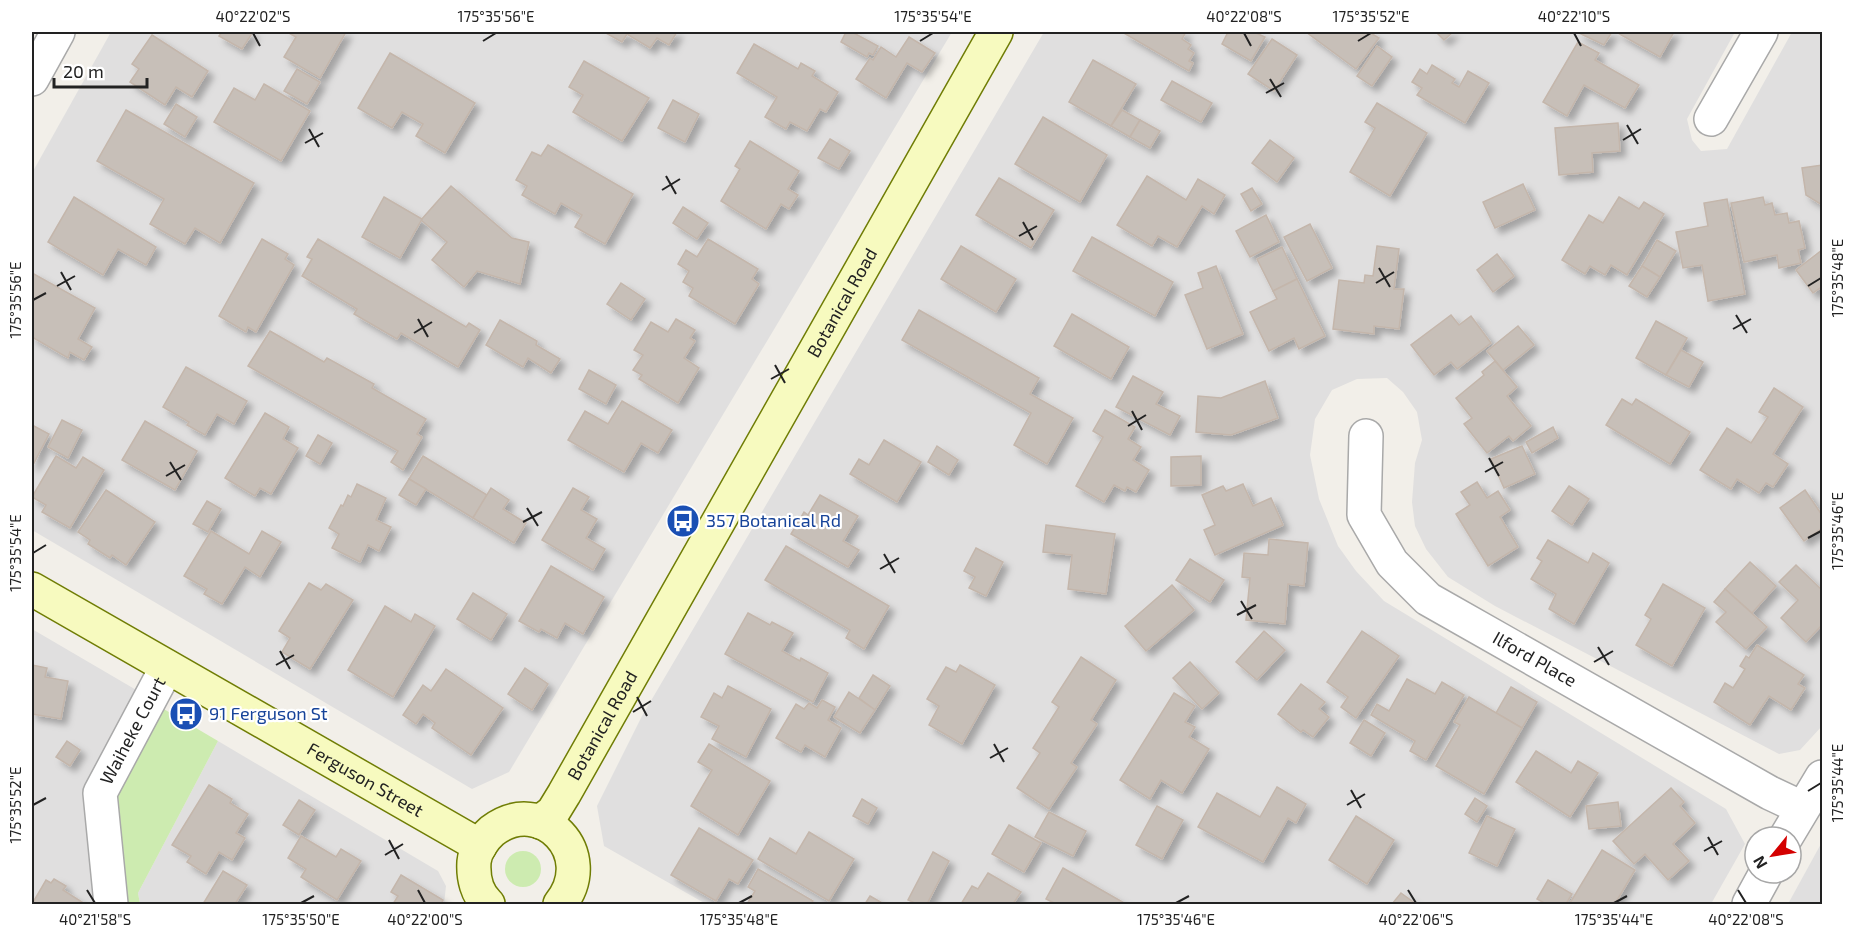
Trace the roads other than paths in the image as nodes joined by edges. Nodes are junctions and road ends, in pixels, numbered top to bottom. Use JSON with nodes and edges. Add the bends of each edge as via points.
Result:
{"nodes":[{"id":1,"x":58,"y":32,"type":"edge"},
{"id":2,"x":996,"y":32,"type":"edge"},
{"id":3,"x":1761,"y":32,"type":"edge"},
{"id":4,"x":32,"y":79,"type":"edge"},
{"id":5,"x":1711,"y":119,"type":"dead end"},
{"id":6,"x":1366,"y":436,"type":"dead end"},
{"id":7,"x":32,"y":589,"type":"edge"},
{"id":8,"x":167,"y":667,"type":"junction"},
{"id":9,"x":1822,"y":777,"type":"edge"},
{"id":10,"x":1802,"y":808,"type":"junction"},
{"id":11,"x":540,"y":822,"type":"junction"},
{"id":12,"x":1793,"y":825,"type":"edge"},
{"id":13,"x":480,"y":846,"type":"junction"},
{"id":14,"x":1759,"y":885,"type":"edge"},
{"id":15,"x":570,"y":902,"type":"edge"},
{"id":16,"x":111,"y":904,"type":"edge"},
{"id":17,"x":488,"y":904,"type":"edge"},
{"id":18,"x":1749,"y":904,"type":"edge"}],
"edges":[{"from":1,"to":4,"type":"street"},
{"from":2,"to":11,"type":"main road","name":"Botanical Road","via":[[564,794],[553,812]]},
{"from":3,"to":5,"type":"street"},
{"from":6,"to":10,"type":"street","name":"Ilford Place","via":[[1364,514],[1392,563],[1428,599]]},
{"from":7,"to":8,"type":"main road","name":"Ferguson Street"},
{"from":8,"to":13,"type":"main road","name":"Ferguson Street"},
{"from":8,"to":16,"type":"street","name":"Waiheke Court","via":[[100,793]]},
{"from":9,"to":10,"type":"street"},
{"from":10,"to":12,"type":"street"},
{"from":11,"to":13,"type":"main road","via":[[512,821],[499,826]]},
{"from":11,"to":15,"type":"main road","via":[[564,839],[571,852],[574,867]]},
{"from":13,"to":17,"type":"main road","via":[[474,860],[474,875],[477,889]]},
{"from":14,"to":18,"type":"street"}]}
